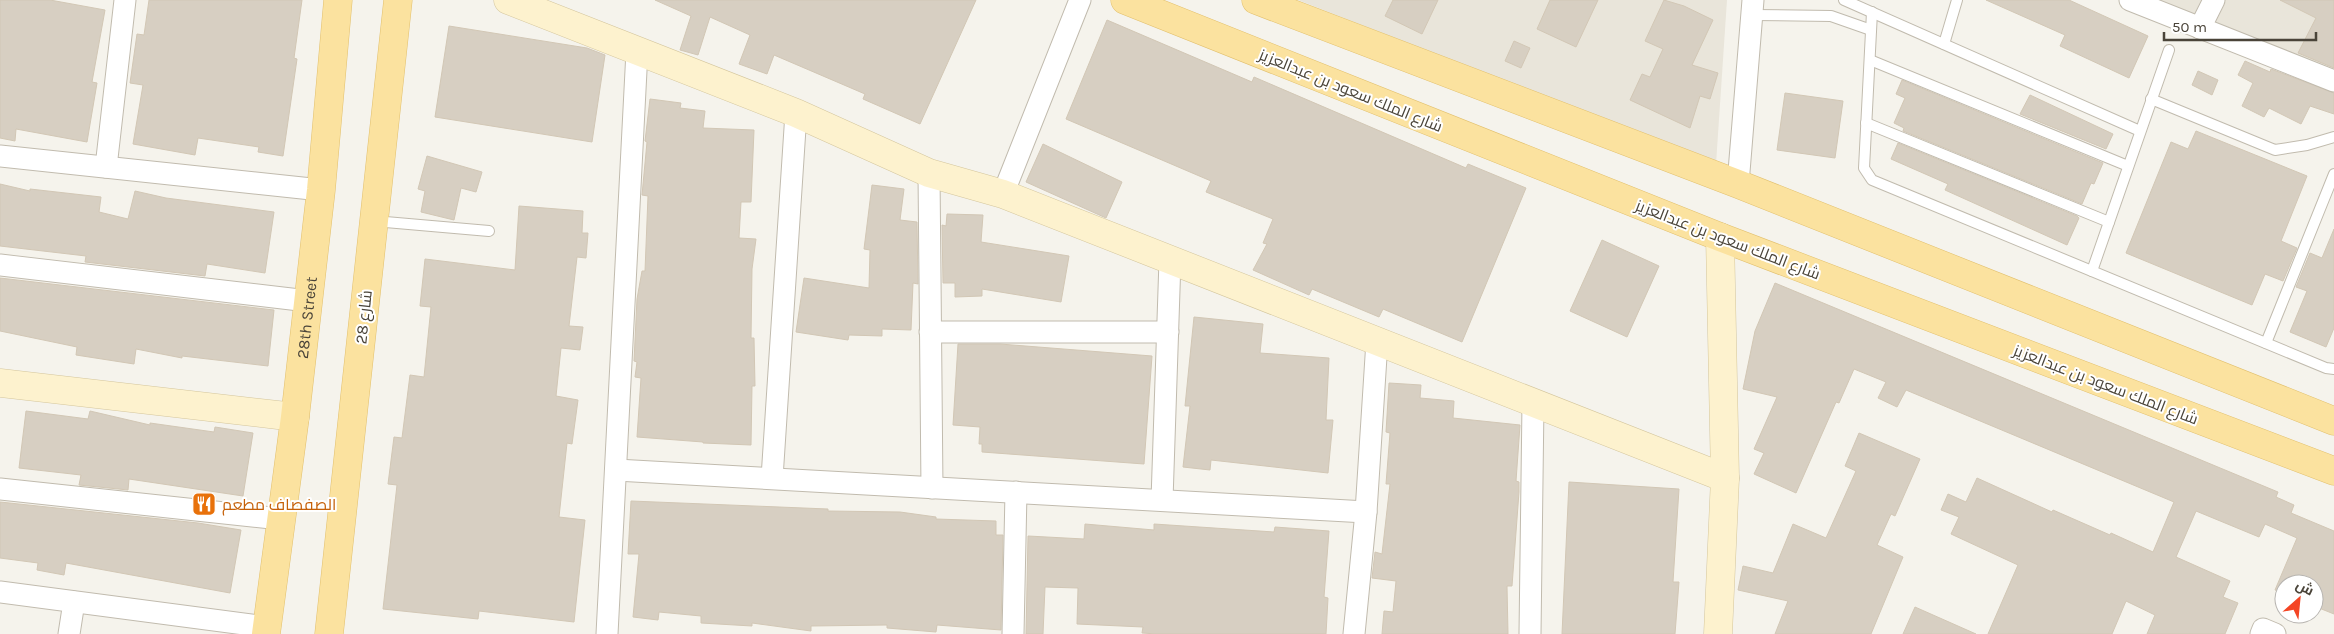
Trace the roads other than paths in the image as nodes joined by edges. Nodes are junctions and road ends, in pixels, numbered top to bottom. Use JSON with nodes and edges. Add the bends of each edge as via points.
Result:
{"nodes":[{"id":1,"x":125,"y":0,"type":"edge"},
{"id":2,"x":338,"y":0,"type":"edge"},
{"id":3,"x":398,"y":0,"type":"edge"},
{"id":4,"x":508,"y":0,"type":"edge"},
{"id":5,"x":1080,"y":0,"type":"edge"},
{"id":6,"x":1125,"y":0,"type":"edge"},
{"id":7,"x":1256,"y":0,"type":"edge"},
{"id":8,"x":1844,"y":0,"type":"edge"},
{"id":9,"x":1957,"y":0,"type":"edge"},
{"id":10,"x":2130,"y":0,"type":"edge"},
{"id":11,"x":2214,"y":0,"type":"edge"},
{"id":12,"x":1753,"y":8,"type":"edge"},
{"id":13,"x":1872,"y":12,"type":"junction"},
{"id":14,"x":2200,"y":28,"type":"junction"},
{"id":15,"x":1871,"y":30,"type":"junction"},
{"id":16,"x":1944,"y":44,"type":"junction"},
{"id":17,"x":2169,"y":50,"type":"dead end"},
{"id":18,"x":637,"y":51,"type":"junction"},
{"id":19,"x":1870,"y":60,"type":"junction"},
{"id":20,"x":2334,"y":81,"type":"edge"},
{"id":21,"x":2152,"y":99,"type":"junction"},
{"id":22,"x":796,"y":113,"type":"junction"},
{"id":23,"x":1866,"y":123,"type":"junction"},
{"id":24,"x":2140,"y":131,"type":"junction"},
{"id":25,"x":2334,"y":137,"type":"edge"},
{"id":26,"x":0,"y":156,"type":"edge"},
{"id":27,"x":2128,"y":166,"type":"junction"},
{"id":28,"x":106,"y":167,"type":"junction"},
{"id":29,"x":929,"y":173,"type":"junction"},
{"id":30,"x":2334,"y":174,"type":"edge"},
{"id":31,"x":1738,"y":184,"type":"junction"},
{"id":32,"x":321,"y":190,"type":"junction"},
{"id":33,"x":1003,"y":194,"type":"junction"},
{"id":34,"x":373,"y":221,"type":"junction"},
{"id":35,"x":2109,"y":222,"type":"junction"},
{"id":36,"x":489,"y":231,"type":"dead end"},
{"id":37,"x":1720,"y":236,"type":"junction"},
{"id":38,"x":1170,"y":260,"type":"junction"},
{"id":39,"x":0,"y":265,"type":"edge"},
{"id":40,"x":2092,"y":270,"type":"junction"},
{"id":41,"x":308,"y":301,"type":"junction"},
{"id":42,"x":930,"y":332,"type":"junction"},
{"id":43,"x":1168,"y":332,"type":"junction"},
{"id":44,"x":1377,"y":341,"type":"junction"},
{"id":45,"x":2266,"y":343,"type":"junction"},
{"id":46,"x":2334,"y":369,"type":"edge"},
{"id":47,"x":0,"y":383,"type":"edge"},
{"id":48,"x":1533,"y":403,"type":"junction"},
{"id":49,"x":295,"y":417,"type":"junction"},
{"id":50,"x":2334,"y":421,"type":"edge"},
{"id":51,"x":616,"y":470,"type":"junction"},
{"id":52,"x":2334,"y":471,"type":"edge"},
{"id":53,"x":772,"y":478,"type":"junction"},
{"id":54,"x":1725,"y":478,"type":"junction"},
{"id":55,"x":932,"y":488,"type":"junction"},
{"id":56,"x":0,"y":489,"type":"edge"},
{"id":57,"x":1016,"y":492,"type":"junction"},
{"id":58,"x":1162,"y":500,"type":"junction"},
{"id":59,"x":1366,"y":512,"type":"junction"},
{"id":60,"x":281,"y":519,"type":"junction"},
{"id":61,"x":0,"y":592,"type":"edge"},
{"id":62,"x":74,"y":602,"type":"junction"},
{"id":63,"x":266,"y":630,"type":"edge"},
{"id":64,"x":69,"y":634,"type":"edge"},
{"id":65,"x":329,"y":634,"type":"edge"},
{"id":66,"x":607,"y":634,"type":"edge"},
{"id":67,"x":1013,"y":634,"type":"edge"},
{"id":68,"x":1354,"y":634,"type":"edge"},
{"id":69,"x":1530,"y":634,"type":"edge"},
{"id":70,"x":1718,"y":634,"type":"edge"},
{"id":71,"x":2261,"y":634,"type":"edge"},
{"id":72,"x":2275,"y":634,"type":"edge"}],
"edges":[{"from":1,"to":28,"type":"street"},
{"from":2,"to":32,"type":"main road","name":"28th Street"},
{"from":3,"to":34,"type":"main road","name":"شارع 28"},
{"from":4,"to":18,"type":"street"},
{"from":5,"to":33,"type":"street"},
{"from":6,"to":37,"type":"main road","name":"شارع الملك سعود بن عبدالعزيز"},
{"from":7,"to":31,"type":"main road"},
{"from":8,"to":13,"type":"lane"},
{"from":9,"to":16,"type":"lane"},
{"from":10,"to":14,"type":"street"},
{"from":11,"to":14,"type":"street"},
{"from":12,"to":15,"type":"lane","via":[[1831,16]]},
{"from":12,"to":31,"type":"street"},
{"from":13,"to":15,"type":"lane"},
{"from":13,"to":16,"type":"lane"},
{"from":14,"to":20,"type":"street"},
{"from":15,"to":19,"type":"lane"},
{"from":16,"to":24,"type":"lane"},
{"from":17,"to":21,"type":"lane"},
{"from":18,"to":22,"type":"street"},
{"from":18,"to":51,"type":"street"},
{"from":19,"to":23,"type":"lane"},
{"from":19,"to":27,"type":"lane"},
{"from":21,"to":24,"type":"lane"},
{"from":21,"to":25,"type":"lane","via":[[2276,150]]},
{"from":22,"to":29,"type":"street"},
{"from":22,"to":53,"type":"street"},
{"from":23,"to":35,"type":"lane"},
{"from":23,"to":40,"type":"lane","via":[[1864,168],[1872,180]]},
{"from":24,"to":27,"type":"lane"},
{"from":26,"to":28,"type":"street"},
{"from":27,"to":35,"type":"lane"},
{"from":28,"to":32,"type":"street"},
{"from":29,"to":33,"type":"street"},
{"from":29,"to":42,"type":"street"},
{"from":30,"to":45,"type":"lane"},
{"from":31,"to":50,"type":"main road"},
{"from":32,"to":41,"type":"main road","name":"28th Street"},
{"from":33,"to":38,"type":"street"},
{"from":34,"to":36,"type":"lane"},
{"from":34,"to":65,"type":"main road","name":"شارع 28"},
{"from":35,"to":40,"type":"lane"},
{"from":37,"to":52,"type":"main road","name":"شارع الملك سعود بن عبدالعزيز"},
{"from":37,"to":54,"type":"street"},
{"from":38,"to":43,"type":"street"},
{"from":38,"to":44,"type":"street"},
{"from":39,"to":41,"type":"street"},
{"from":40,"to":45,"type":"lane"},
{"from":41,"to":49,"type":"main road","name":"28th Street"},
{"from":42,"to":43,"type":"street"},
{"from":42,"to":55,"type":"street"},
{"from":43,"to":58,"type":"street"},
{"from":44,"to":48,"type":"street"},
{"from":44,"to":59,"type":"street"},
{"from":45,"to":46,"type":"lane"},
{"from":47,"to":49,"type":"street"},
{"from":48,"to":54,"type":"street"},
{"from":48,"to":69,"type":"street"},
{"from":49,"to":60,"type":"main road","name":"28th Street"},
{"from":51,"to":53,"type":"street"},
{"from":51,"to":66,"type":"street"},
{"from":53,"to":55,"type":"street"},
{"from":54,"to":70,"type":"street"},
{"from":55,"to":57,"type":"street"},
{"from":56,"to":60,"type":"street"},
{"from":57,"to":58,"type":"street"},
{"from":57,"to":67,"type":"street"},
{"from":58,"to":59,"type":"street"},
{"from":59,"to":68,"type":"street"},
{"from":60,"to":63,"type":"main road","name":"28th Street"},
{"from":61,"to":62,"type":"street"},
{"from":62,"to":63,"type":"street"},
{"from":62,"to":64,"type":"street"},
{"from":71,"to":72,"type":"street","via":[[2263,629]]}]}
